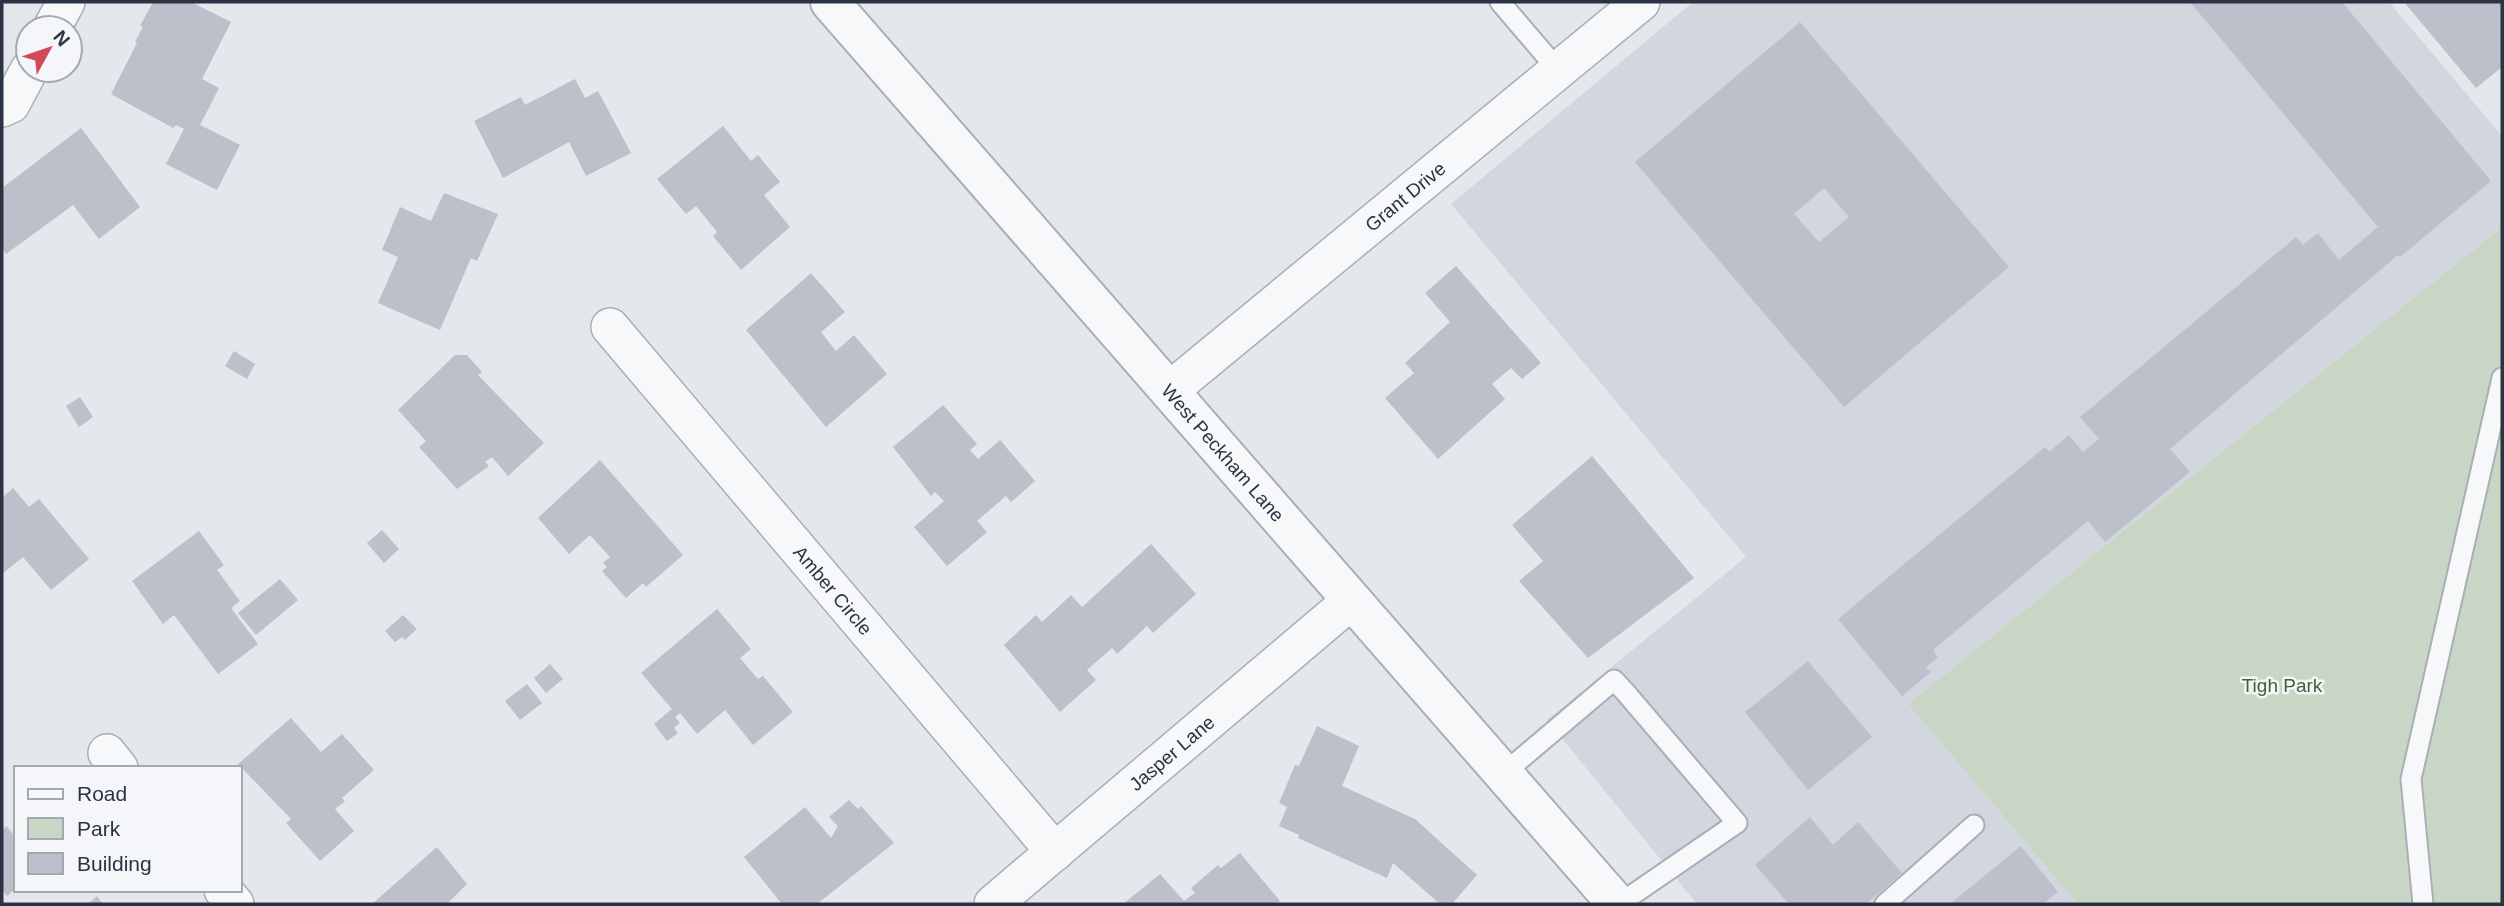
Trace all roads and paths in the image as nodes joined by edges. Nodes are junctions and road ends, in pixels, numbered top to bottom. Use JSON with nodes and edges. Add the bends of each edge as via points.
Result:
{"nodes":[{"id":1,"x":830,"y":2,"type":"edge"},
{"id":2,"x":1500,"y":2,"type":"edge"},
{"id":3,"x":1641,"y":2,"type":"edge"},
{"id":4,"x":1558,"y":70,"type":"junction"},
{"id":5,"x":18,"y":84,"type":"edge"},
{"id":6,"x":5,"y":102,"type":"edge"},
{"id":7,"x":610,"y":327,"type":"dead end"},
{"id":8,"x":2502,"y":378,"type":"edge"},
{"id":9,"x":1169,"y":391,"type":"junction"},
{"id":10,"x":1352,"y":600,"type":"junction"},
{"id":11,"x":1504,"y":773,"type":"junction"},
{"id":12,"x":1974,"y":825,"type":"dead end"},
{"id":13,"x":1055,"y":852,"type":"junction"},
{"id":14,"x":993,"y":904,"type":"edge"},
{"id":15,"x":1618,"y":904,"type":"edge"},
{"id":16,"x":1885,"y":904,"type":"edge"},
{"id":17,"x":2423,"y":904,"type":"edge"}],
"edges":[{"from":1,"to":9,"type":"street","name":"West Peckham Lane"},
{"from":2,"to":4,"type":"lane"},
{"from":3,"to":4,"type":"street","name":"Grant Drive"},
{"from":4,"to":9,"type":"street","name":"Grant Drive"},
{"from":5,"to":6,"type":"street"},
{"from":7,"to":13,"type":"street","name":"Amber Circle"},
{"from":8,"to":17,"type":"lane","via":[[2412,779]]},
{"from":9,"to":10,"type":"street","name":"West Peckham Lane"},
{"from":10,"to":11,"type":"street","name":"West Peckham Lane"},
{"from":10,"to":13,"type":"street","name":"Jasper Lane"},
{"from":11,"to":15,"type":"street","name":"West Peckham Lane"},
{"from":11,"to":15,"type":"lane","via":[[1614,680],[1737,823]]},
{"from":12,"to":16,"type":"lane"},
{"from":13,"to":14,"type":"street","name":"Jasper Lane"}]}
